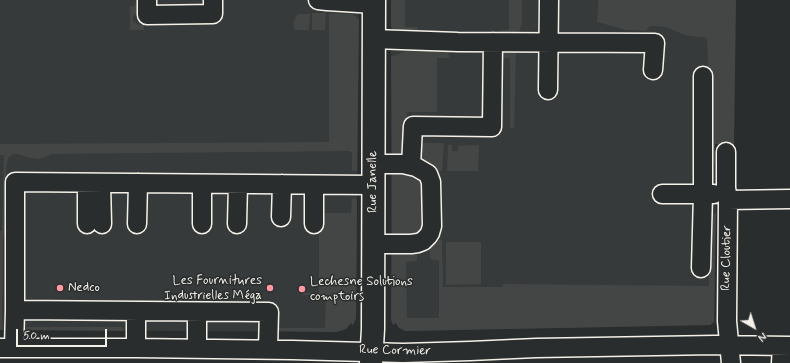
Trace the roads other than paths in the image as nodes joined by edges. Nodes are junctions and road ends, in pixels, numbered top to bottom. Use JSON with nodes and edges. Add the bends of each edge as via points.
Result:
{"nodes":[{"id":1,"x":147,"y":0,"type":"edge"},
{"id":2,"x":213,"y":0,"type":"edge"},
{"id":3,"x":318,"y":0,"type":"edge"},
{"id":4,"x":549,"y":0,"type":"edge"},
{"id":5,"x":374,"y":2,"type":"edge"},
{"id":6,"x":374,"y":39,"type":"junction"},
{"id":7,"x":493,"y":42,"type":"junction"},
{"id":8,"x":548,"y":42,"type":"junction"},
{"id":9,"x":653,"y":70,"type":"dead end"},
{"id":10,"x":703,"y":76,"type":"dead end"},
{"id":11,"x":548,"y":90,"type":"dead end"},
{"id":12,"x":726,"y":152,"type":"dead end"},
{"id":13,"x":373,"y":164,"type":"junction"},
{"id":14,"x":411,"y":166,"type":"junction"},
{"id":15,"x":94,"y":183,"type":"junction"},
{"id":16,"x":138,"y":183,"type":"junction"},
{"id":17,"x":202,"y":184,"type":"junction"},
{"id":18,"x":238,"y":184,"type":"junction"},
{"id":19,"x":282,"y":184,"type":"junction"},
{"id":20,"x":314,"y":185,"type":"junction"},
{"id":21,"x":373,"y":185,"type":"junction"},
{"id":22,"x":662,"y":194,"type":"dead end"},
{"id":23,"x":703,"y":194,"type":"junction"},
{"id":24,"x":790,"y":199,"type":"edge"},
{"id":25,"x":728,"y":200,"type":"junction"},
{"id":26,"x":281,"y":217,"type":"dead end"},
{"id":27,"x":94,"y":224,"type":"dead end"},
{"id":28,"x":137,"y":224,"type":"dead end"},
{"id":29,"x":202,"y":224,"type":"dead end"},
{"id":30,"x":237,"y":224,"type":"dead end"},
{"id":31,"x":314,"y":224,"type":"dead end"},
{"id":32,"x":373,"y":244,"type":"junction"},
{"id":33,"x":701,"y":268,"type":"dead end"},
{"id":34,"x":15,"y":310,"type":"junction"},
{"id":35,"x":136,"y":311,"type":"junction"},
{"id":36,"x":197,"y":312,"type":"junction"},
{"id":37,"x":7,"y":348,"type":"edge"},
{"id":38,"x":136,"y":348,"type":"junction"},
{"id":39,"x":197,"y":349,"type":"junction"},
{"id":40,"x":268,"y":349,"type":"junction"},
{"id":41,"x":784,"y":352,"type":"edge"},
{"id":42,"x":730,"y":354,"type":"edge"},
{"id":43,"x":536,"y":355,"type":"edge"},
{"id":44,"x":570,"y":355,"type":"edge"},
{"id":45,"x":600,"y":355,"type":"edge"},
{"id":46,"x":494,"y":356,"type":"edge"},
{"id":47,"x":371,"y":357,"type":"edge"}],
"edges":[{"from":1,"to":2,"type":"street","via":[[147,15],[213,14]]},
{"from":3,"to":5,"type":"street"},
{"from":4,"to":8,"type":"street"},
{"from":5,"to":6,"type":"main road","name":"Rue Janelle"},
{"from":6,"to":7,"type":"street"},
{"from":6,"to":13,"type":"main road","name":"Rue Janelle"},
{"from":7,"to":8,"type":"street"},
{"from":7,"to":14,"type":"street","via":[[492,127],[413,126]]},
{"from":8,"to":9,"type":"street","via":[[655,43]]},
{"from":8,"to":11,"type":"street"},
{"from":10,"to":23,"type":"street"},
{"from":12,"to":25,"type":"street","name":"Rue Cloutier"},
{"from":13,"to":14,"type":"street"},
{"from":13,"to":21,"type":"main road","name":"Rue Janelle"},
{"from":14,"to":32,"type":"street","via":[[428,174],[431,182],[430,233],[425,240],[415,244]]},
{"from":15,"to":16,"type":"street"},
{"from":15,"to":27,"type":"street"},
{"from":15,"to":34,"type":"street","via":[[15,182]]},
{"from":16,"to":17,"type":"street"},
{"from":16,"to":28,"type":"street"},
{"from":17,"to":18,"type":"street"},
{"from":17,"to":29,"type":"street"},
{"from":18,"to":19,"type":"street"},
{"from":18,"to":30,"type":"street"},
{"from":19,"to":20,"type":"street"},
{"from":19,"to":26,"type":"street"},
{"from":20,"to":21,"type":"street"},
{"from":20,"to":31,"type":"street"},
{"from":21,"to":32,"type":"main road","name":"Rue Janelle"},
{"from":22,"to":23,"type":"street"},
{"from":23,"to":25,"type":"street","via":[[718,194]]},
{"from":23,"to":33,"type":"street"},
{"from":24,"to":25,"type":"street"},
{"from":25,"to":42,"type":"street","name":"Rue Cloutier","via":[[727,321]]},
{"from":32,"to":47,"type":"main road","name":"Rue Janelle"},
{"from":34,"to":35,"type":"street"},
{"from":34,"to":37,"type":"street"},
{"from":35,"to":36,"type":"street"},
{"from":35,"to":38,"type":"street"},
{"from":36,"to":39,"type":"street"},
{"from":36,"to":40,"type":"street","via":[[269,312]]},
{"from":37,"to":38,"type":"street","name":"Rue Cormier"},
{"from":38,"to":39,"type":"street","name":"Rue Cormier"},
{"from":39,"to":40,"type":"street","name":"Rue Cormier"},
{"from":40,"to":47,"type":"street","name":"Rue Cormier"},
{"from":41,"to":42,"type":"street","name":"Rue Cormier"},
{"from":42,"to":45,"type":"street","name":"Rue Cormier"},
{"from":43,"to":44,"type":"street","name":"Rue Cormier"},
{"from":43,"to":46,"type":"street","name":"Rue Cormier"},
{"from":44,"to":45,"type":"street","name":"Rue Cormier"},
{"from":46,"to":47,"type":"street","name":"Rue Cormier","via":[[470,351],[403,353]]}]}
